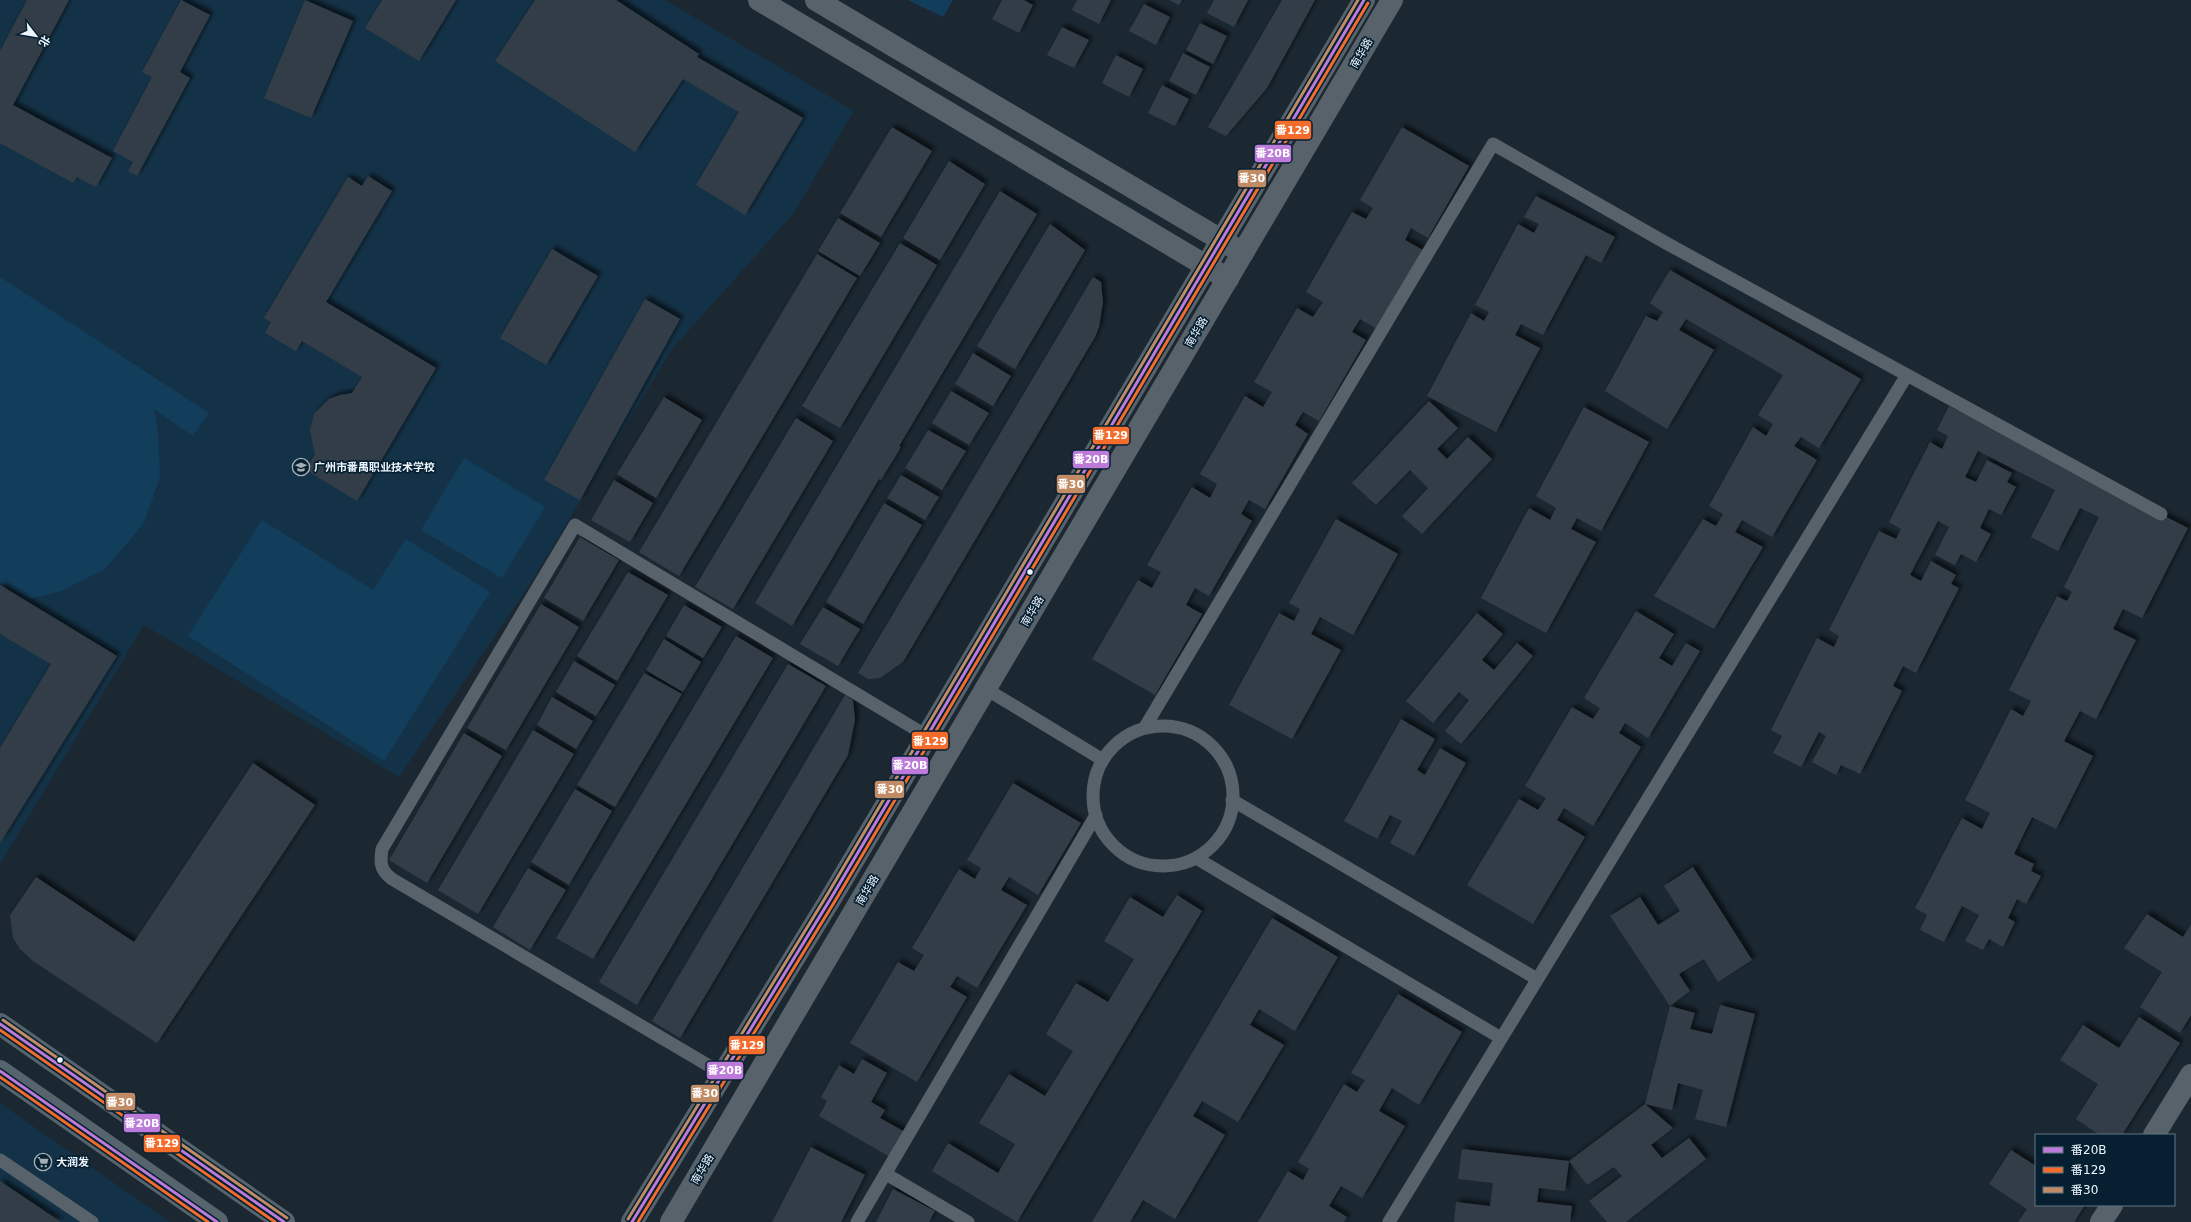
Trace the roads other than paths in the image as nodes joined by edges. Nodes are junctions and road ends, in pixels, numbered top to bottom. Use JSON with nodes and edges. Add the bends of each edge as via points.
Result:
{"nodes":[{"id":1,"x":759,"y":0,"type":"edge"},
{"id":2,"x":816,"y":0,"type":"edge"},
{"id":3,"x":1364,"y":0,"type":"edge"},
{"id":4,"x":1392,"y":0,"type":"edge"},
{"id":5,"x":1221,"y":240,"type":"junction"},
{"id":6,"x":1243,"y":253,"type":"junction"},
{"id":7,"x":1206,"y":265,"type":"junction"},
{"id":8,"x":1228,"y":279,"type":"junction"},
{"id":9,"x":1907,"y":375,"type":"junction"},
{"id":10,"x":2161,"y":514,"type":"dead end"},
{"id":11,"x":986,"y":689,"type":"junction"},
{"id":12,"x":1145,"y":727,"type":"junction"},
{"id":13,"x":927,"y":736,"type":"junction"},
{"id":14,"x":1103,"y":760,"type":"junction"},
{"id":15,"x":1232,"y":800,"type":"junction"},
{"id":16,"x":1096,"y":815,"type":"junction"},
{"id":17,"x":1196,"y":858,"type":"junction"},
{"id":18,"x":1537,"y":979,"type":"junction"},
{"id":19,"x":0,"y":1024,"type":"edge"},
{"id":20,"x":1501,"y":1038,"type":"junction"},
{"id":21,"x":0,"y":1071,"type":"edge"},
{"id":22,"x":723,"y":1074,"type":"junction"},
{"id":23,"x":2191,"y":1075,"type":"edge"},
{"id":24,"x":2155,"y":1134,"type":"edge"},
{"id":25,"x":0,"y":1160,"type":"edge"},
{"id":26,"x":886,"y":1174,"type":"junction"},
{"id":27,"x":2111,"y":1206,"type":"edge"},
{"id":28,"x":92,"y":1222,"type":"edge"},
{"id":29,"x":217,"y":1222,"type":"edge"},
{"id":30,"x":284,"y":1222,"type":"edge"},
{"id":31,"x":632,"y":1222,"type":"edge"},
{"id":32,"x":671,"y":1222,"type":"edge"},
{"id":33,"x":857,"y":1222,"type":"edge"},
{"id":34,"x":968,"y":1222,"type":"edge"},
{"id":35,"x":1388,"y":1222,"type":"edge"},
{"id":36,"x":2101,"y":1222,"type":"edge"}],
"edges":[{"from":1,"to":7,"type":"street"},
{"from":2,"to":5,"type":"street"},
{"from":3,"to":5,"type":"street"},
{"from":4,"to":6,"type":"street","name":"南华路"},
{"from":5,"to":6,"type":"street"},
{"from":5,"to":7,"type":"street"},
{"from":6,"to":8,"type":"street","name":"南华路"},
{"from":7,"to":8,"type":"street"},
{"from":7,"to":13,"type":"street"},
{"from":8,"to":11,"type":"street","name":"南华路"},
{"from":9,"to":10,"type":"lane"},
{"from":9,"to":12,"type":"lane","via":[[1666,243],[1493,144]]},
{"from":9,"to":18,"type":"lane"},
{"from":11,"to":14,"type":"lane"},
{"from":11,"to":32,"type":"street","name":"南华路"},
{"from":12,"to":14,"type":"lane","via":[[1114,745]]},
{"from":12,"to":15,"type":"lane","via":[[1162,724],[1177,726],[1194,732],[1209,743],[1221,757],[1229,773]]},
{"from":13,"to":22,"type":"street"},
{"from":13,"to":22,"type":"lane","via":[[575,525],[382,849],[380,864],[384,873],[392,879]]},
{"from":14,"to":16,"type":"lane","via":[[1096,777]]},
{"from":15,"to":17,"type":"lane","via":[[1227,823],[1218,838],[1207,851]]},
{"from":15,"to":18,"type":"lane"},
{"from":16,"to":17,"type":"lane","via":[[1107,843],[1130,860],[1158,866],[1176,865]]},
{"from":16,"to":26,"type":"lane"},
{"from":17,"to":20,"type":"lane"},
{"from":18,"to":20,"type":"lane"},
{"from":19,"to":30,"type":"main road"},
{"from":20,"to":35,"type":"lane"},
{"from":21,"to":29,"type":"main road"},
{"from":22,"to":31,"type":"street"},
{"from":23,"to":24,"type":"street"},
{"from":25,"to":28,"type":"lane"},
{"from":26,"to":33,"type":"lane"},
{"from":26,"to":34,"type":"lane"},
{"from":27,"to":36,"type":"street"}]}
